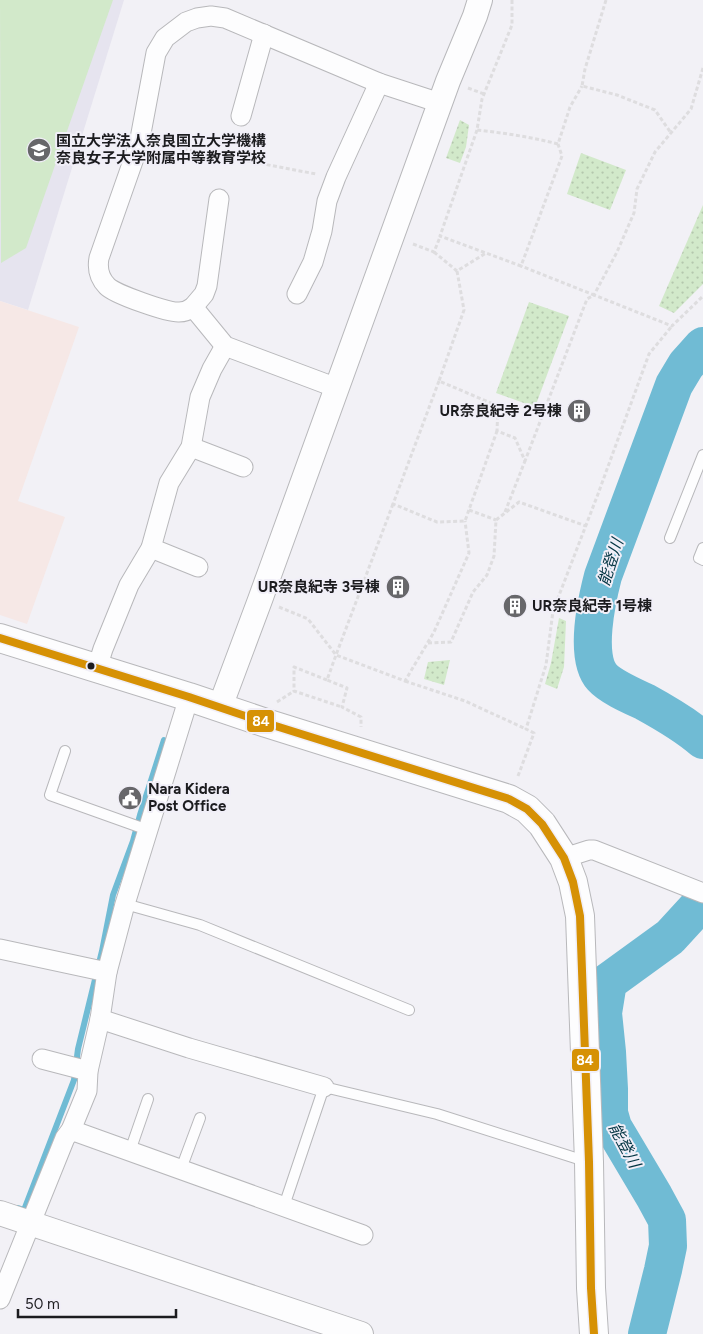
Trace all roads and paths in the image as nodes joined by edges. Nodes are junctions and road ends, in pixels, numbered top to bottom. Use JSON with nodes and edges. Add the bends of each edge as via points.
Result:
{"nodes":[{"id":1,"x":480,"y":0,"type":"edge"},
{"id":2,"x":512,"y":0,"type":"edge"},
{"id":3,"x":606,"y":0,"type":"edge"},
{"id":4,"x":264,"y":34,"type":"junction"},
{"id":5,"x":703,"y":68,"type":"edge"},
{"id":6,"x":379,"y":83,"type":"junction"},
{"id":7,"x":582,"y":86,"type":"junction"},
{"id":8,"x":440,"y":103,"type":"junction"},
{"id":9,"x":241,"y":116,"type":"dead end"},
{"id":10,"x":477,"y":130,"type":"junction"},
{"id":11,"x":671,"y":133,"type":"junction"},
{"id":12,"x":140,"y":141,"type":"junction"},
{"id":13,"x":558,"y":144,"type":"junction"},
{"id":14,"x":336,"y":177,"type":"junction"},
{"id":15,"x":220,"y":199,"type":"dead end"},
{"id":16,"x":440,"y":236,"type":"junction"},
{"id":17,"x":412,"y":244,"type":"dead end"},
{"id":18,"x":434,"y":252,"type":"junction"},
{"id":19,"x":486,"y":253,"type":"junction"},
{"id":20,"x":521,"y":266,"type":"junction"},
{"id":21,"x":457,"y":271,"type":"junction"},
{"id":22,"x":297,"y":294,"type":"dead end"},
{"id":23,"x":594,"y":295,"type":"junction"},
{"id":24,"x":703,"y":296,"type":"edge"},
{"id":25,"x":194,"y":307,"type":"junction"},
{"id":26,"x":672,"y":326,"type":"junction"},
{"id":27,"x":224,"y":346,"type":"junction"},
{"id":28,"x":439,"y":381,"type":"junction"},
{"id":29,"x":337,"y":388,"type":"junction"},
{"id":30,"x":497,"y":432,"type":"junction"},
{"id":31,"x":191,"y":447,"type":"junction"},
{"id":32,"x":703,"y":455,"type":"edge"},
{"id":33,"x":525,"y":461,"type":"junction"},
{"id":34,"x":243,"y":466,"type":"dead end"},
{"id":35,"x":393,"y":504,"type":"junction"},
{"id":36,"x":469,"y":510,"type":"junction"},
{"id":37,"x":505,"y":512,"type":"junction"},
{"id":38,"x":496,"y":520,"type":"junction"},
{"id":39,"x":465,"y":521,"type":"junction"},
{"id":40,"x":586,"y":526,"type":"junction"},
{"id":41,"x":670,"y":538,"type":"dead end"},
{"id":42,"x":151,"y":548,"type":"junction"},
{"id":43,"x":703,"y":548,"type":"edge"},
{"id":44,"x":703,"y":560,"type":"edge"},
{"id":45,"x":198,"y":567,"type":"dead end"},
{"id":46,"x":260,"y":600,"type":"junction"},
{"id":47,"x":0,"y":638,"type":"edge"},
{"id":48,"x":427,"y":643,"type":"junction"},
{"id":49,"x":336,"y":655,"type":"junction"},
{"id":50,"x":96,"y":668,"type":"junction"},
{"id":51,"x":327,"y":680,"type":"junction"},
{"id":52,"x":405,"y":681,"type":"junction"},
{"id":53,"x":189,"y":696,"type":"junction"},
{"id":54,"x":220,"y":707,"type":"junction"},
{"id":55,"x":342,"y":707,"type":"junction"},
{"id":56,"x":526,"y":729,"type":"junction"},
{"id":57,"x":65,"y":751,"type":"dead end"},
{"id":58,"x":361,"y":753,"type":"junction"},
{"id":59,"x":509,"y":799,"type":"junction"},
{"id":60,"x":148,"y":830,"type":"junction"},
{"id":61,"x":564,"y":858,"type":"junction"},
{"id":62,"x":699,"y":891,"type":"edge"},
{"id":63,"x":125,"y":904,"type":"junction"},
{"id":64,"x":0,"y":949,"type":"edge"},
{"id":65,"x":107,"y":972,"type":"junction"},
{"id":66,"x":409,"y":1010,"type":"dead end"},
{"id":67,"x":100,"y":1019,"type":"junction"},
{"id":68,"x":42,"y":1058,"type":"dead end"},
{"id":69,"x":88,"y":1071,"type":"junction"},
{"id":70,"x":324,"y":1087,"type":"junction"},
{"id":71,"x":148,"y":1099,"type":"dead end"},
{"id":72,"x":200,"y":1118,"type":"dead end"},
{"id":73,"x":71,"y":1130,"type":"junction"},
{"id":74,"x":130,"y":1151,"type":"junction"},
{"id":75,"x":589,"y":1162,"type":"junction"},
{"id":76,"x":181,"y":1169,"type":"junction"},
{"id":77,"x":284,"y":1206,"type":"junction"},
{"id":78,"x":0,"y":1213,"type":"edge"},
{"id":79,"x":30,"y":1223,"type":"junction"},
{"id":80,"x":363,"y":1235,"type":"dead end"},
{"id":81,"x":0,"y":1300,"type":"edge"},
{"id":82,"x":352,"y":1332,"type":"edge"},
{"id":83,"x":594,"y":1334,"type":"edge"}],
"edges":[{"from":1,"to":8,"type":"street"},
{"from":2,"to":10,"type":"path","via":[[512,25],[482,99]]},
{"from":3,"to":7,"type":"path"},
{"from":4,"to":6,"type":"street"},
{"from":4,"to":9,"type":"street"},
{"from":4,"to":12,"type":"street","via":[[212,16],[186,22],[165,38],[156,53]]},
{"from":5,"to":11,"type":"path","via":[[690,109]]},
{"from":6,"to":8,"type":"street"},
{"from":6,"to":14,"type":"street"},
{"from":7,"to":11,"type":"path","via":[[655,110]]},
{"from":7,"to":13,"type":"path","via":[[570,106]]},
{"from":8,"to":29,"type":"street"},
{"from":10,"to":13,"type":"path"},
{"from":10,"to":16,"type":"path"},
{"from":11,"to":23,"type":"path","via":[[651,159],[637,189],[634,213]]},
{"from":12,"to":14,"type":"path"},
{"from":12,"to":25,"type":"street","via":[[99,258],[100,277],[107,287],[119,294],[173,312],[184,312]]},
{"from":13,"to":20,"type":"path","via":[[562,156]]},
{"from":14,"to":22,"type":"street","via":[[312,262]]},
{"from":15,"to":25,"type":"street","via":[[207,286]]},
{"from":16,"to":18,"type":"path"},
{"from":16,"to":19,"type":"path"},
{"from":17,"to":18,"type":"path"},
{"from":18,"to":21,"type":"path"},
{"from":19,"to":20,"type":"path"},
{"from":19,"to":21,"type":"path"},
{"from":20,"to":23,"type":"path"},
{"from":21,"to":28,"type":"path","via":[[464,310]]},
{"from":23,"to":26,"type":"path"},
{"from":23,"to":33,"type":"path","via":[[586,299]]},
{"from":24,"to":26,"type":"path"},
{"from":25,"to":27,"type":"street"},
{"from":26,"to":40,"type":"path","via":[[649,354]]},
{"from":27,"to":29,"type":"street"},
{"from":27,"to":31,"type":"street","via":[[200,397]]},
{"from":28,"to":30,"type":"path","via":[[498,406]]},
{"from":28,"to":35,"type":"path"},
{"from":29,"to":46,"type":"street"},
{"from":30,"to":33,"type":"path","via":[[515,438]]},
{"from":30,"to":36,"type":"path"},
{"from":31,"to":34,"type":"street"},
{"from":31,"to":42,"type":"street","via":[[169,484]]},
{"from":32,"to":41,"type":"lane"},
{"from":33,"to":37,"type":"path"},
{"from":35,"to":39,"type":"path","via":[[437,522]]},
{"from":35,"to":49,"type":"path"},
{"from":36,"to":38,"type":"path"},
{"from":36,"to":39,"type":"path"},
{"from":37,"to":38,"type":"path"},
{"from":37,"to":40,"type":"path","via":[[519,502]]},
{"from":38,"to":48,"type":"path","via":[[494,556],[487,575],[473,592],[452,642]]},
{"from":39,"to":48,"type":"path","via":[[468,553]]},
{"from":40,"to":56,"type":"path","via":[[553,612],[546,665]]},
{"from":42,"to":45,"type":"street"},
{"from":42,"to":50,"type":"street","via":[[129,585]]},
{"from":43,"to":44,"type":"lane","via":[[699,558]]},
{"from":46,"to":49,"type":"path","via":[[308,619]]},
{"from":46,"to":54,"type":"street"},
{"from":47,"to":50,"type":"highway"},
{"from":48,"to":52,"type":"path"},
{"from":49,"to":51,"type":"path"},
{"from":49,"to":52,"type":"path"},
{"from":50,"to":53,"type":"highway"},
{"from":51,"to":55,"type":"path","via":[[348,688]]},
{"from":51,"to":55,"type":"path","via":[[294,667],[294,691]]},
{"from":52,"to":56,"type":"path","via":[[465,701]]},
{"from":53,"to":54,"type":"highway"},
{"from":53,"to":60,"type":"street"},
{"from":54,"to":58,"type":"highway"},
{"from":55,"to":58,"type":"path","via":[[361,717]]},
{"from":56,"to":59,"type":"path","via":[[534,733]]},
{"from":57,"to":60,"type":"lane","via":[[50,795]]},
{"from":58,"to":59,"type":"highway"},
{"from":59,"to":61,"type":"highway","via":[[528,809],[542,824]]},
{"from":60,"to":63,"type":"street"},
{"from":61,"to":62,"type":"street","via":[[594,850]]},
{"from":61,"to":75,"type":"highway","via":[[580,916]]},
{"from":63,"to":65,"type":"street"},
{"from":63,"to":66,"type":"lane","via":[[200,925]]},
{"from":64,"to":65,"type":"street"},
{"from":65,"to":67,"type":"street"},
{"from":67,"to":69,"type":"street"},
{"from":67,"to":70,"type":"street"},
{"from":68,"to":69,"type":"street"},
{"from":69,"to":73,"type":"street","via":[[87,1091]]},
{"from":70,"to":75,"type":"lane","via":[[437,1114]]},
{"from":70,"to":77,"type":"lane"},
{"from":71,"to":74,"type":"lane"},
{"from":72,"to":76,"type":"lane"},
{"from":73,"to":74,"type":"street"},
{"from":73,"to":79,"type":"street"},
{"from":74,"to":76,"type":"street"},
{"from":75,"to":83,"type":"highway"},
{"from":76,"to":77,"type":"street"},
{"from":77,"to":80,"type":"street"},
{"from":78,"to":79,"type":"street"},
{"from":79,"to":81,"type":"street"},
{"from":79,"to":82,"type":"street"}]}
